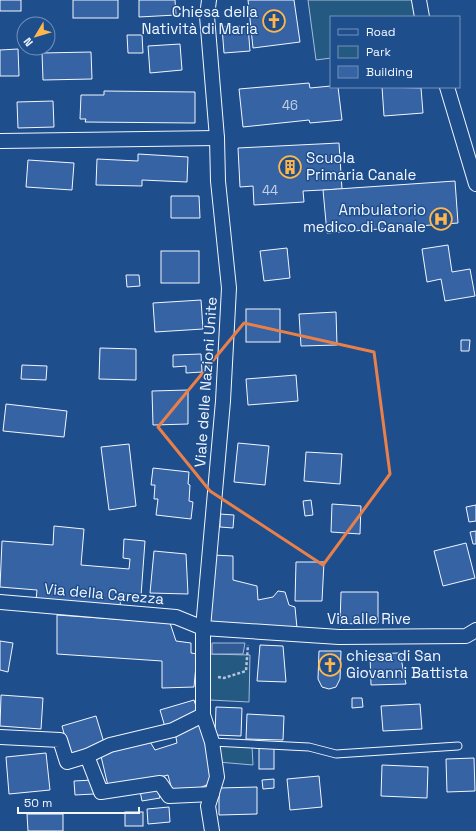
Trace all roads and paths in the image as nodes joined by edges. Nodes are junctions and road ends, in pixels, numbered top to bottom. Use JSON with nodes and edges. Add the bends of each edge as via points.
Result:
{"nodes":[{"id":1,"x":209,"y":0,"type":"edge"},
{"id":2,"x":419,"y":0,"type":"edge"},
{"id":3,"x":422,"y":16,"type":"edge"},
{"id":4,"x":447,"y":88,"type":"edge"},
{"id":5,"x":217,"y":138,"type":"junction"},
{"id":6,"x":1,"y":141,"type":"dead end"},
{"id":7,"x":476,"y":184,"type":"edge"},
{"id":8,"x":0,"y":602,"type":"edge"},
{"id":9,"x":203,"y":628,"type":"junction"},
{"id":10,"x":476,"y":630,"type":"edge"},
{"id":11,"x":261,"y":632,"type":"joint"},
{"id":12,"x":247,"y":654,"type":"dead end"},
{"id":13,"x":203,"y":676,"type":"junction"},
{"id":14,"x":203,"y":715,"type":"junction"},
{"id":15,"x":0,"y":737,"type":"edge"},
{"id":16,"x":212,"y":742,"type":"junction"},
{"id":17,"x":458,"y":746,"type":"dead end"},
{"id":18,"x":87,"y":756,"type":"junction"},
{"id":19,"x":212,"y":794,"type":"junction"},
{"id":20,"x":212,"y":831,"type":"edge"}],
"edges":[{"from":1,"to":5,"type":"street","name":"Viale delle Nazioni Unite","via":[[207,16]]},
{"from":2,"to":3,"type":"street"},
{"from":4,"to":7,"type":"street"},
{"from":5,"to":6,"type":"street"},
{"from":5,"to":9,"type":"street","name":"Viale delle Nazioni Unite","via":[[218,181],[229,288],[222,409]]},
{"from":8,"to":9,"type":"street","name":"Via della Carezza","via":[[176,617]]},
{"from":9,"to":11,"type":"street","name":"Via della Carezza"},
{"from":9,"to":13,"type":"street","name":"Viale delle Nazioni Unite"},
{"from":10,"to":11,"type":"street","name":"Via alle Rive","via":[[466,636],[339,637]]},
{"from":12,"to":13,"type":"path","via":[[246,670],[224,678]]},
{"from":13,"to":14,"type":"street","name":"Viale delle Nazioni Unite"},
{"from":14,"to":16,"type":"street","name":"Viale delle Nazioni Unite"},
{"from":14,"to":18,"type":"street","via":[[173,730],[110,745]]},
{"from":15,"to":18,"type":"street","via":[[60,740],[67,762]]},
{"from":16,"to":17,"type":"lane","via":[[309,747],[336,754]]},
{"from":16,"to":19,"type":"street","name":"Viale delle Nazioni Unite","via":[[217,778]]},
{"from":18,"to":19,"type":"street","via":[[101,792],[160,783],[170,796]]},
{"from":19,"to":20,"type":"street","name":"Viale delle Nazioni Unite","via":[[208,806]]}]}
